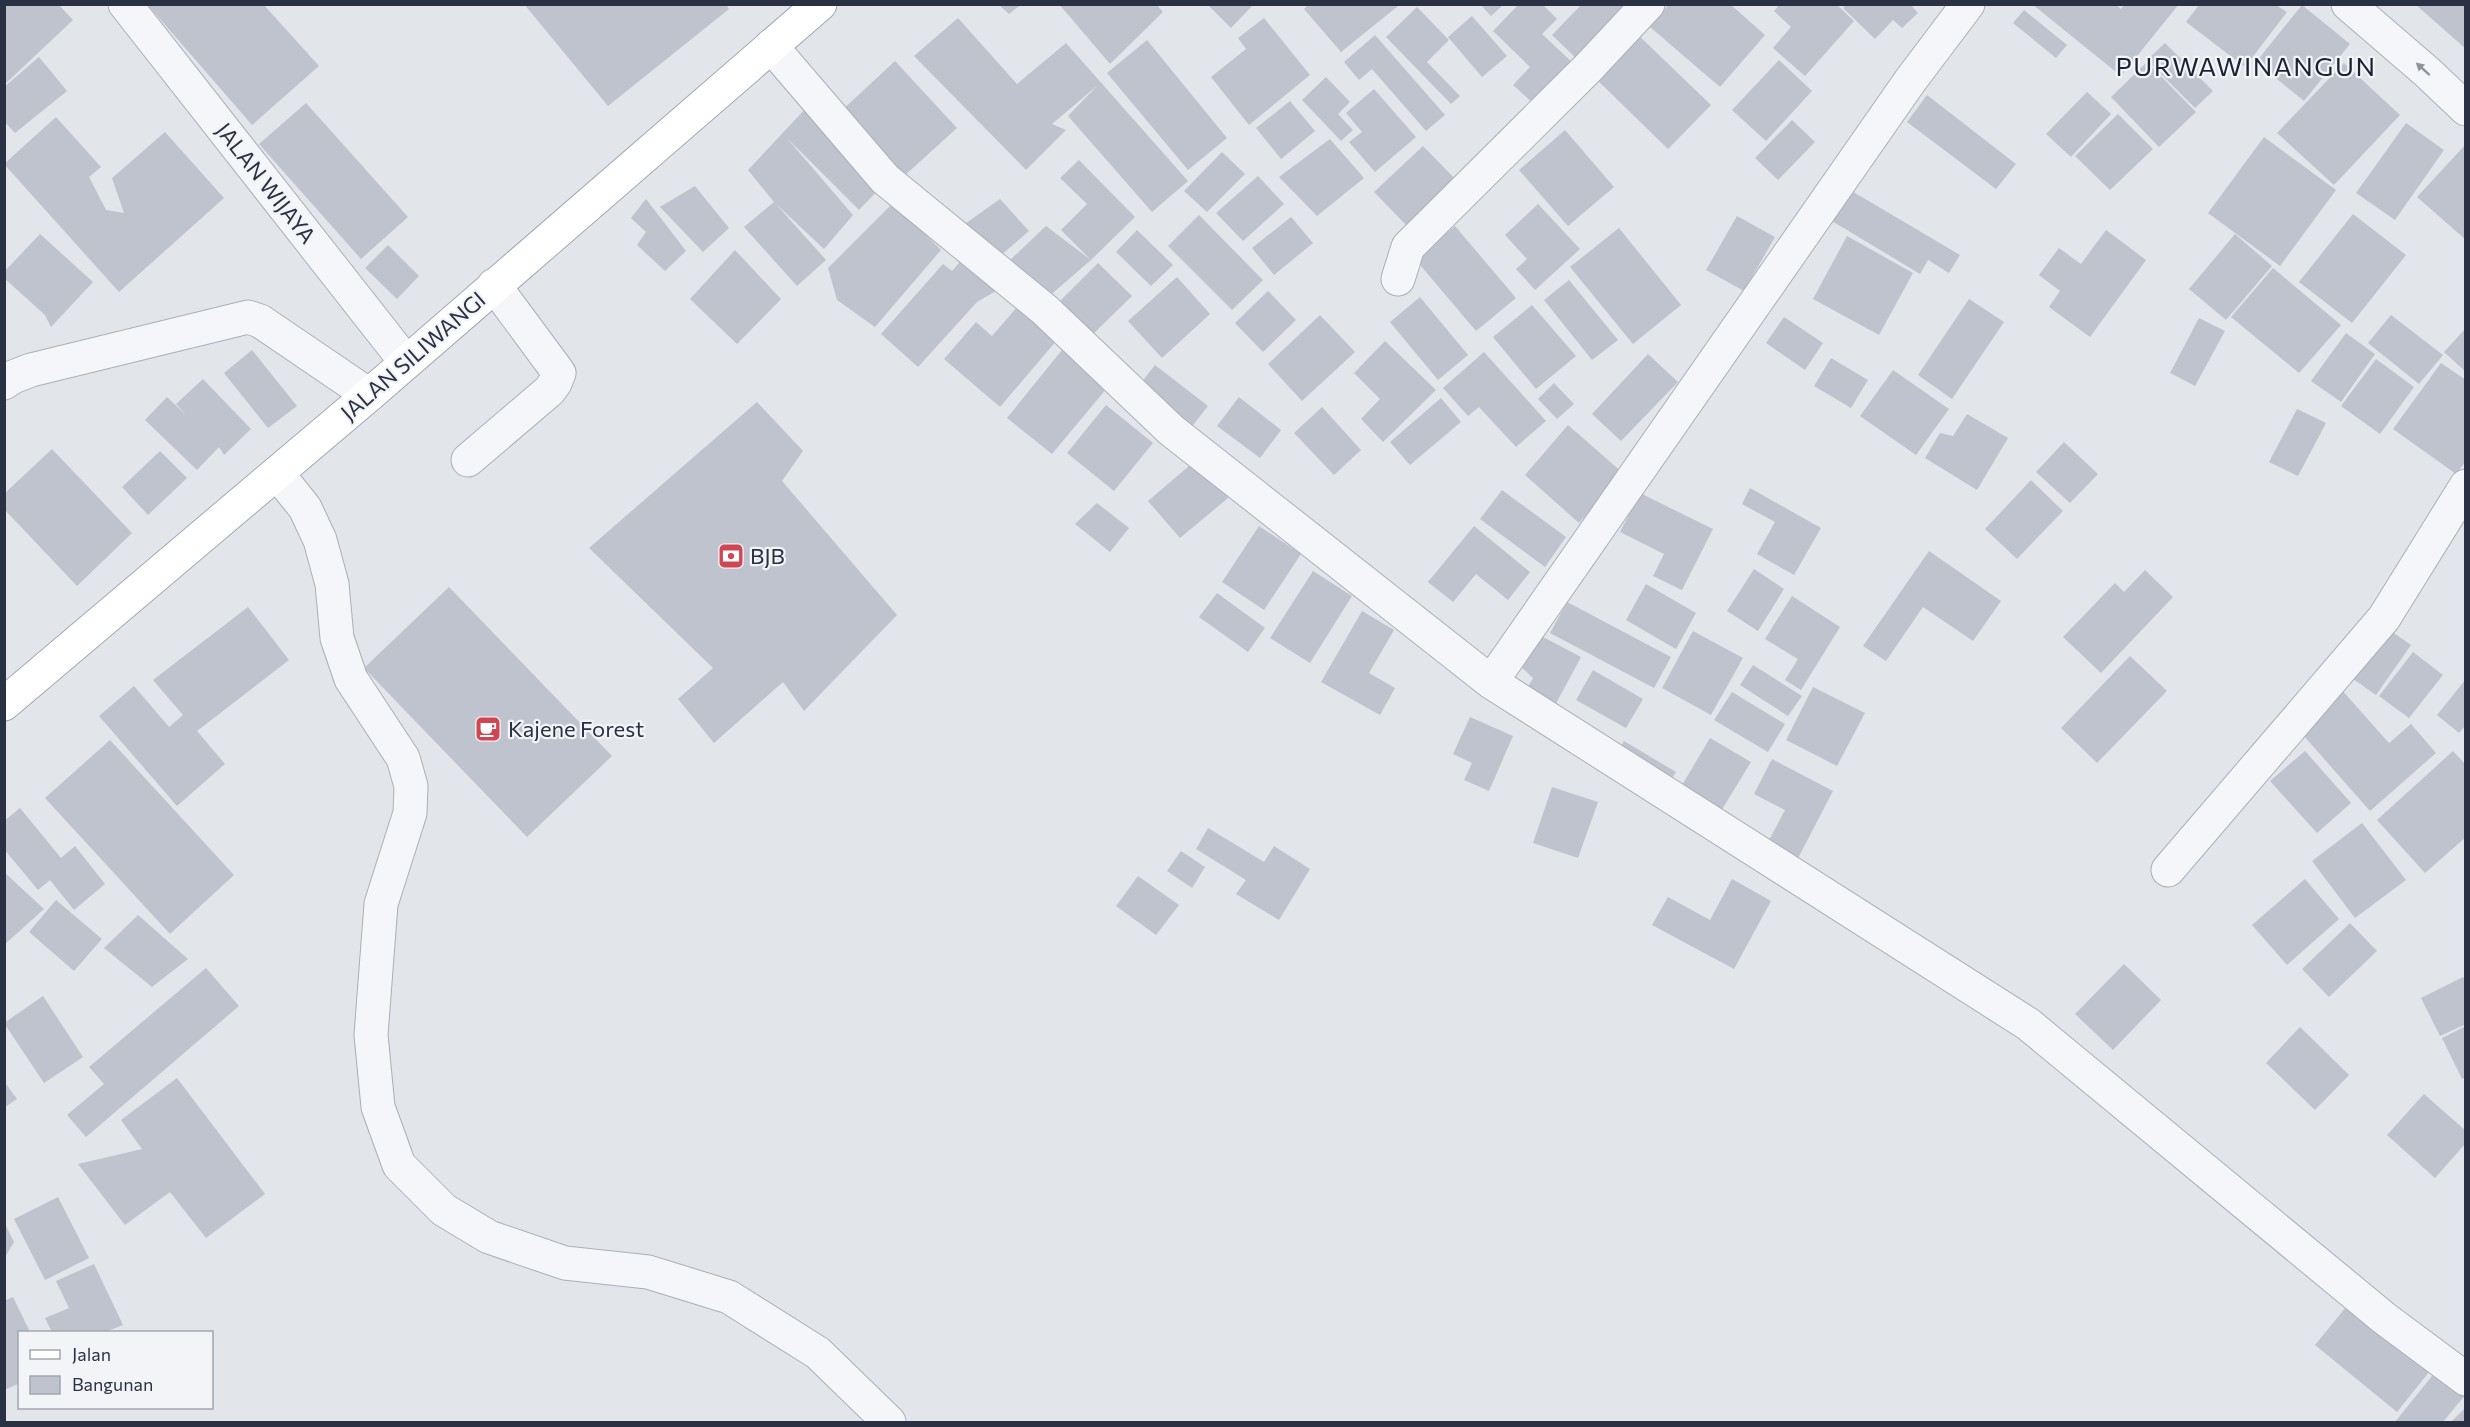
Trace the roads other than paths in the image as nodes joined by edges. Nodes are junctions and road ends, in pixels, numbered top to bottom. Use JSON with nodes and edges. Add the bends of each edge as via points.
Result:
{"nodes":[{"id":1,"x":125,"y":4,"type":"edge"},
{"id":2,"x":820,"y":4,"type":"edge"},
{"id":3,"x":1648,"y":4,"type":"edge"},
{"id":4,"x":1968,"y":4,"type":"edge"},
{"id":5,"x":2348,"y":4,"type":"edge"},
{"id":6,"x":771,"y":46,"type":"junction"},
{"id":7,"x":2466,"y":110,"type":"edge"},
{"id":8,"x":1398,"y":279,"type":"dead end"},
{"id":9,"x":494,"y":285,"type":"junction"},
{"id":10,"x":406,"y":362,"type":"junction"},
{"id":11,"x":4,"y":383,"type":"edge"},
{"id":12,"x":369,"y":395,"type":"junction"},
{"id":13,"x":468,"y":460,"type":"dead end"},
{"id":14,"x":277,"y":473,"type":"junction"},
{"id":15,"x":2466,"y":486,"type":"edge"},
{"id":16,"x":1491,"y":682,"type":"junction"},
{"id":17,"x":4,"y":704,"type":"edge"},
{"id":18,"x":2168,"y":870,"type":"dead end"},
{"id":19,"x":2466,"y":1379,"type":"edge"},
{"id":20,"x":889,"y":1422,"type":"edge"}],
"edges":[{"from":1,"to":10,"type":"street","name":"JALAN WIJAYA"},
{"from":2,"to":6,"type":"main road","name":"JALAN SILIWANGI"},
{"from":3,"to":8,"type":"street","via":[[1408,247]]},
{"from":4,"to":16,"type":"street","via":[[1910,81]]},
{"from":7,"to":5,"type":"street","one_way":true},
{"from":6,"to":9,"type":"main road","name":"JALAN SILIWANGI"},
{"from":6,"to":16,"type":"street","via":[[885,179],[1045,310],[1171,430]]},
{"from":9,"to":10,"type":"main road","name":"JALAN SILIWANGI"},
{"from":9,"to":13,"type":"street","via":[[559,373],[549,391]]},
{"from":10,"to":12,"type":"main road","name":"JALAN SILIWANGI"},
{"from":11,"to":12,"type":"street","via":[[31,369],[248,317],[260,321]]},
{"from":12,"to":14,"type":"main road","name":"JALAN SILIWANGI"},
{"from":14,"to":17,"type":"main road","name":"JALAN SILIWANGI"},
{"from":14,"to":20,"type":"street","via":[[305,508],[320,540],[332,584],[337,638],[351,679],[403,758],[411,786],[410,813],[381,904],[371,1035],[378,1107],[399,1165],[444,1209],[489,1237],[566,1263],[648,1272],[729,1297],[818,1353]]},
{"from":15,"to":18,"type":"street","via":[[2384,618]]},
{"from":16,"to":19,"type":"street","via":[[2028,1024],[2384,1318]]}]}
